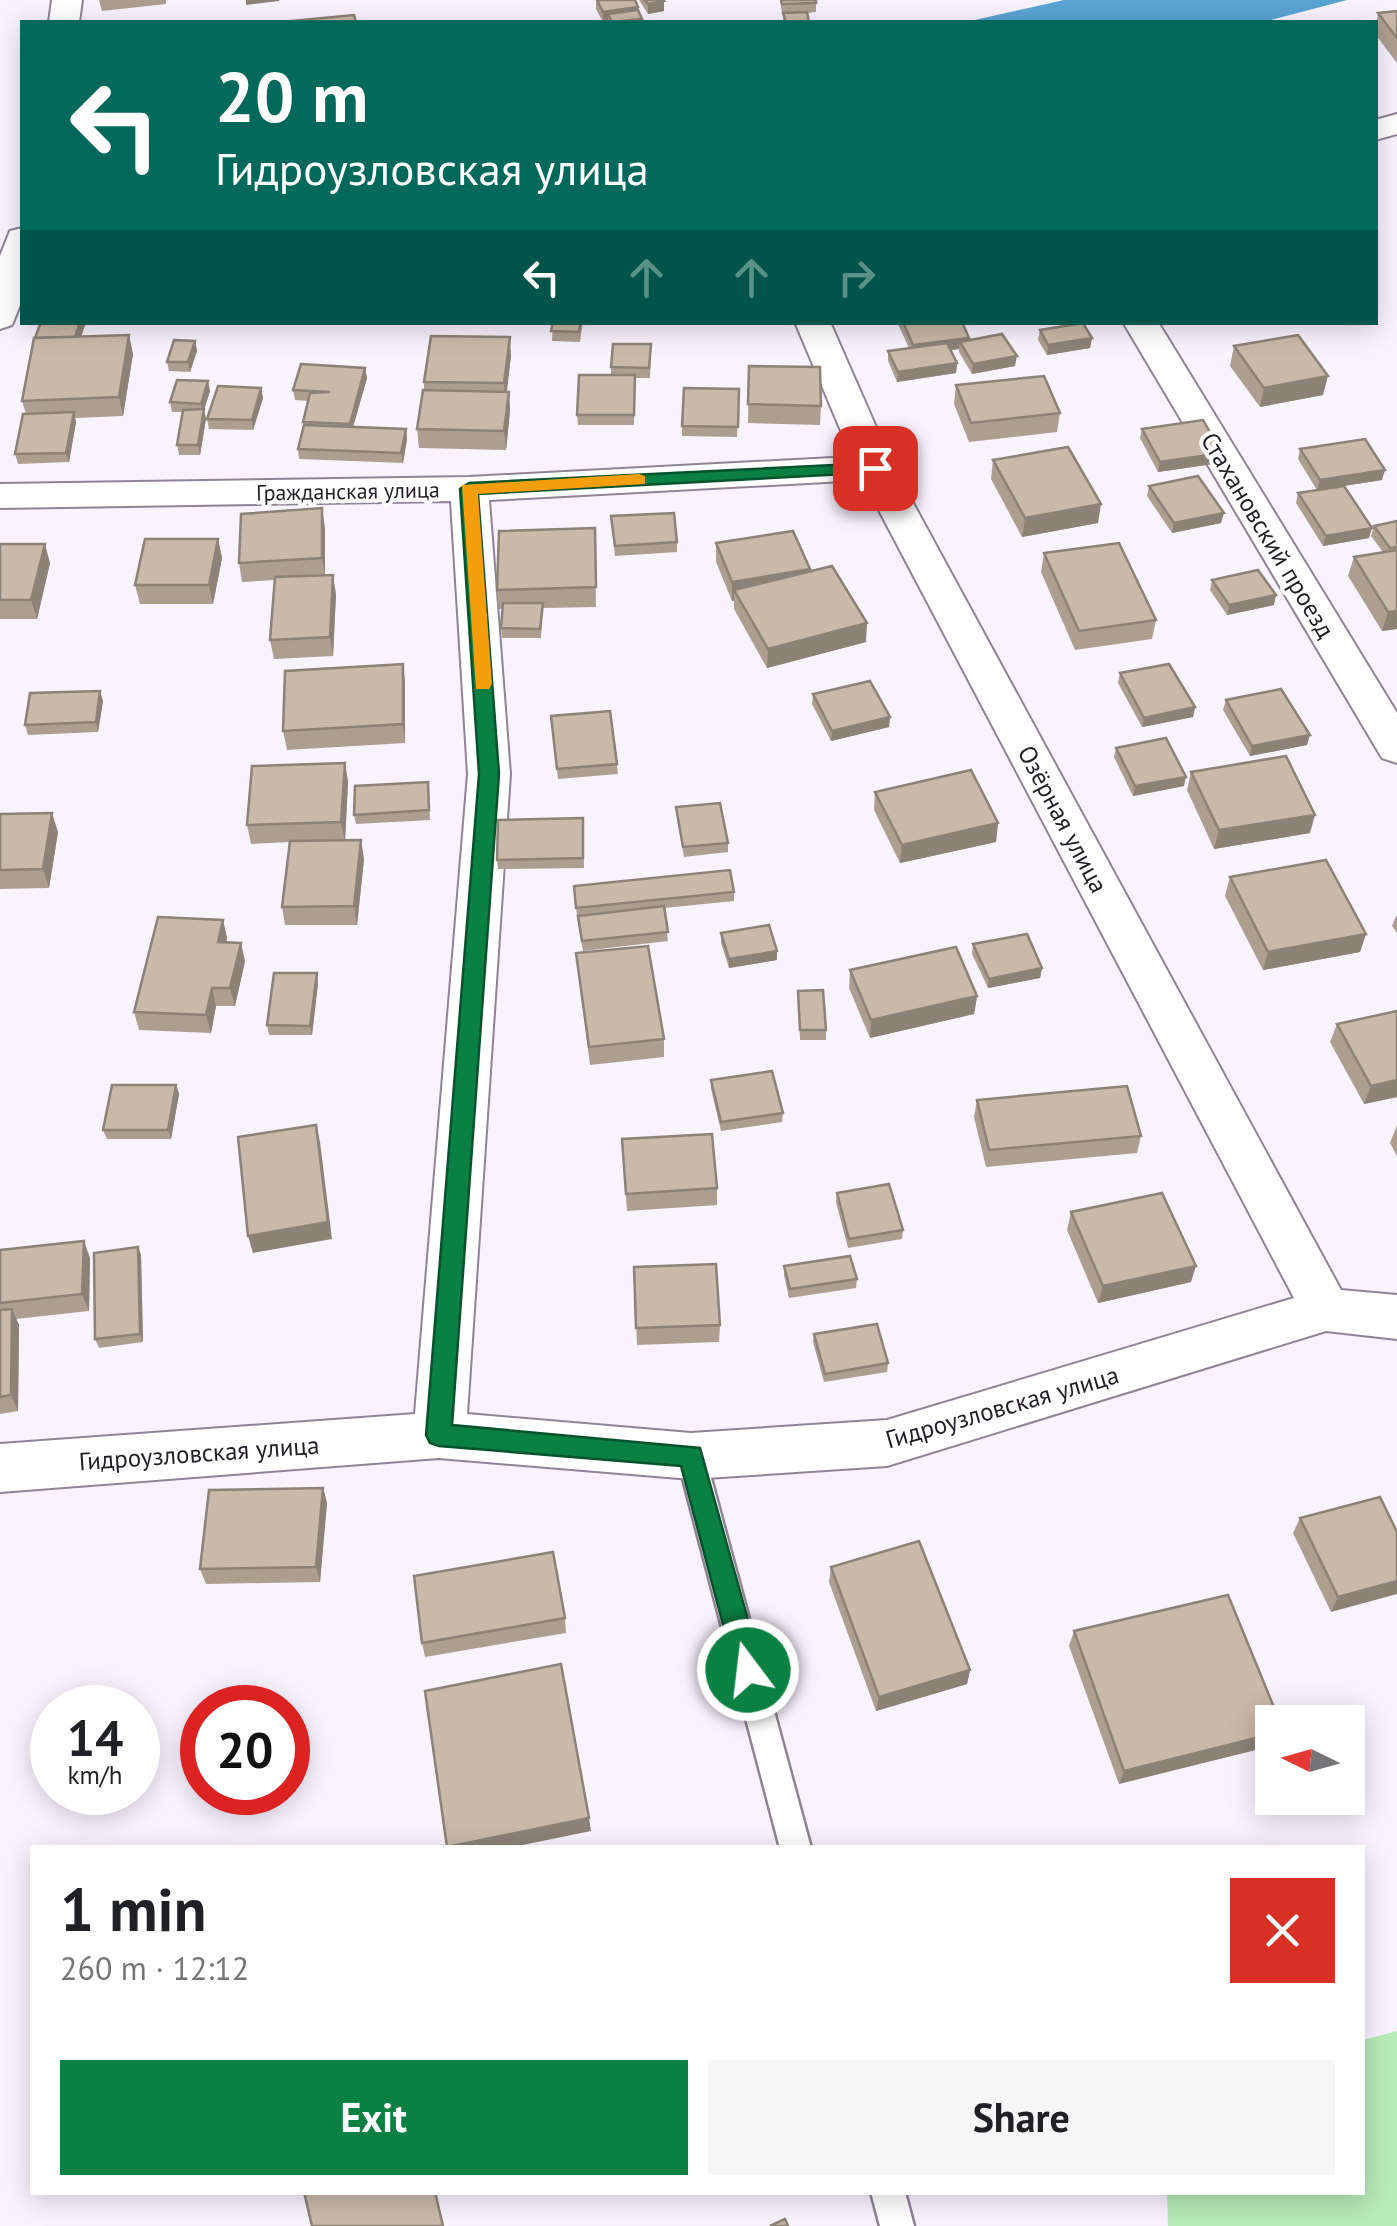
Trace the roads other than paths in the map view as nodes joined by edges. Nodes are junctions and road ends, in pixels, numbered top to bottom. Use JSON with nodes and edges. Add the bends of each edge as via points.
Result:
{"nodes":[{"id":1,"x":20,"y":245,"type":"edge"},
{"id":2,"x":0,"y":318,"type":"edge"},
{"id":3,"x":813,"y":325,"type":"edge"},
{"id":4,"x":1142,"y":325,"type":"edge"},
{"id":5,"x":875,"y":468,"type":"junction"},
{"id":6,"x":469,"y":489,"type":"junction"},
{"id":7,"x":0,"y":496,"type":"edge"},
{"id":8,"x":1397,"y":748,"type":"edge"},
{"id":9,"x":1326,"y":1310,"type":"junction"},
{"id":10,"x":1397,"y":1317,"type":"edge"},
{"id":11,"x":439,"y":1435,"type":"junction"},
{"id":12,"x":691,"y":1456,"type":"junction"},
{"id":13,"x":0,"y":1468,"type":"edge"},
{"id":14,"x":795,"y":1845,"type":"edge"},
{"id":15,"x":889,"y":2195,"type":"edge"},
{"id":16,"x":897,"y":2226,"type":"edge"}],
"edges":[{"from":1,"to":2,"type":"street"},
{"from":3,"to":5,"type":"street","name":"Озёрная улица"},
{"from":4,"to":8,"type":"street","name":"Стахановский проезд"},
{"from":5,"to":6,"type":"street","name":"Гражданская улица"},
{"from":5,"to":9,"type":"street","name":"Озёрная улица"},
{"from":6,"to":7,"type":"street","name":"Гражданская улица"},
{"from":6,"to":11,"type":"street","via":[[489,774]]},
{"from":9,"to":10,"type":"street","name":"Гидроузловская улица"},
{"from":9,"to":12,"type":"street","name":"Гидроузловская улица","via":[[887,1444]]},
{"from":11,"to":12,"type":"street","name":"Гидроузловская улица"},
{"from":11,"to":13,"type":"street","name":"Гидроузловская улица"},
{"from":12,"to":14,"type":"lane"},
{"from":15,"to":16,"type":"lane"}]}
